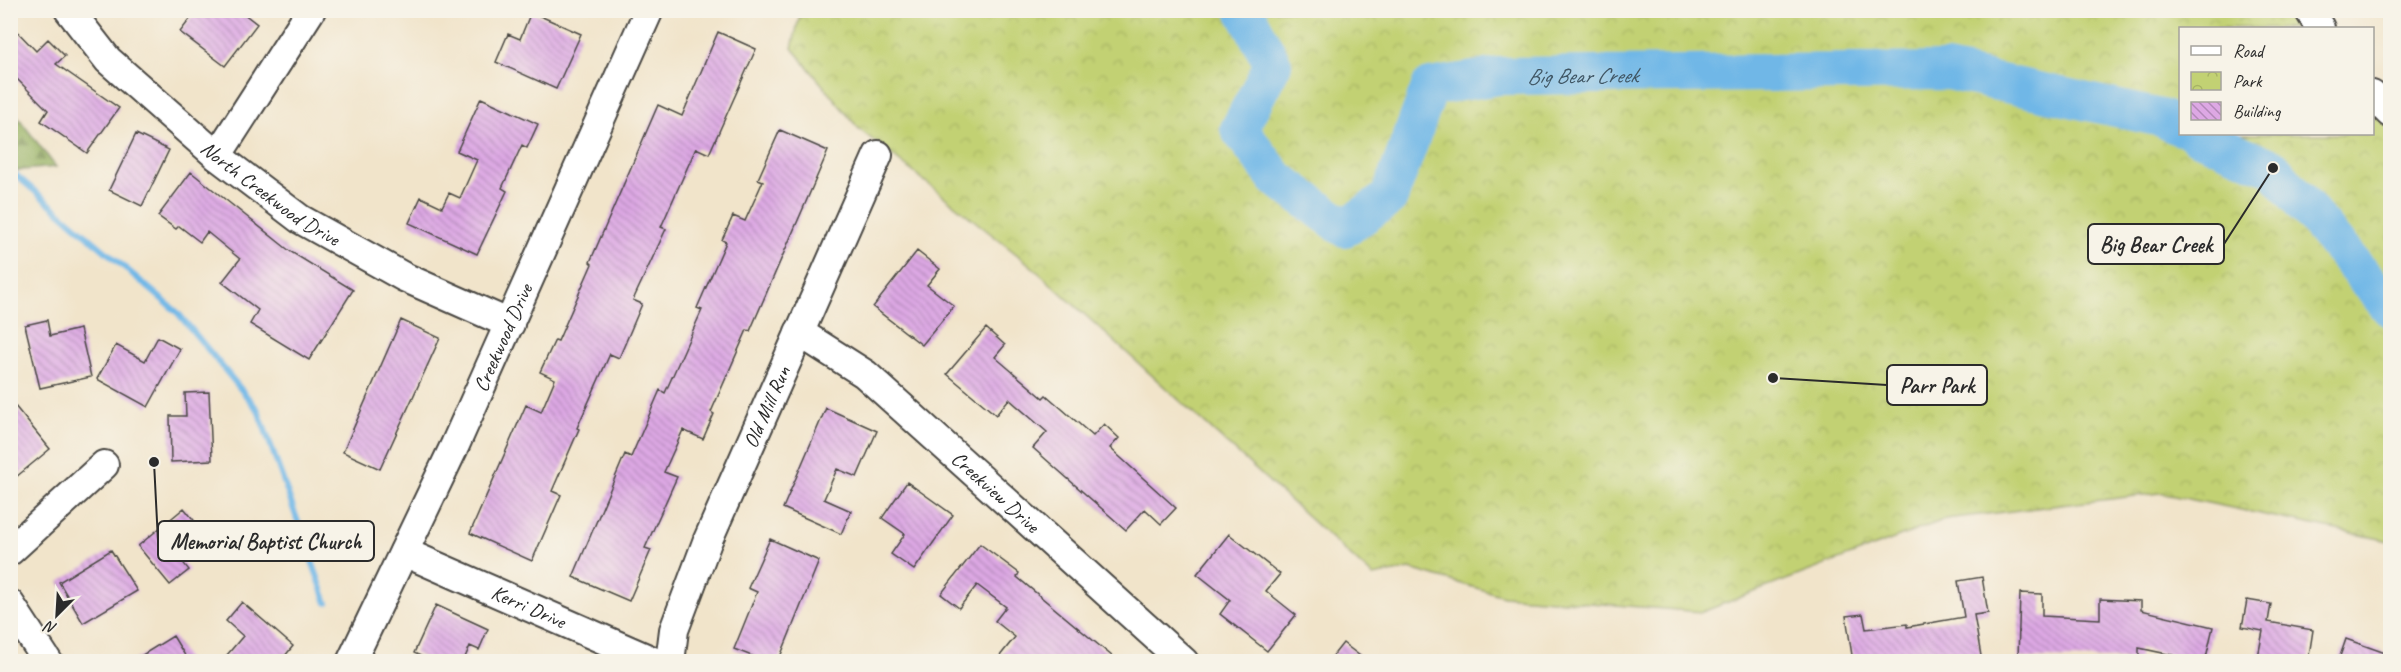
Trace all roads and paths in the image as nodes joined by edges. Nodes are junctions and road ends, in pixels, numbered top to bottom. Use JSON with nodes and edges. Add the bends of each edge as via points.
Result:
{"nodes":[{"id":1,"x":69,"y":10,"type":"edge"},
{"id":2,"x":311,"y":10,"type":"edge"},
{"id":3,"x":649,"y":10,"type":"edge"},
{"id":4,"x":2310,"y":10,"type":"edge"},
{"id":5,"x":2319,"y":27,"type":"edge"},
{"id":6,"x":2374,"y":96,"type":"edge"},
{"id":7,"x":2391,"y":113,"type":"edge"},
{"id":8,"x":878,"y":155,"type":"dead end"},
{"id":9,"x":217,"y":156,"type":"junction"},
{"id":10,"x":510,"y":324,"type":"junction"},
{"id":11,"x":799,"y":332,"type":"junction"},
{"id":12,"x":104,"y":465,"type":"dead end"},
{"id":13,"x":10,"y":551,"type":"edge"},
{"id":14,"x":404,"y":552,"type":"junction"},
{"id":15,"x":14,"y":621,"type":"edge"},
{"id":16,"x":48,"y":662,"type":"edge"},
{"id":17,"x":351,"y":662,"type":"edge"},
{"id":18,"x":655,"y":662,"type":"edge"},
{"id":19,"x":670,"y":662,"type":"edge"},
{"id":20,"x":1184,"y":662,"type":"edge"}],
"edges":[{"from":1,"to":9,"type":"street","name":"North Creekwood Drive","via":[[108,60]]},
{"from":2,"to":9,"type":"street"},
{"from":3,"to":10,"type":"street","name":"Creekwood Drive"},
{"from":4,"to":5,"type":"street"},
{"from":6,"to":7,"type":"street"},
{"from":8,"to":11,"type":"street","name":"Old Mill Run"},
{"from":9,"to":10,"type":"street","name":"North Creekwood Drive","via":[[300,219],[404,277]]},
{"from":10,"to":14,"type":"street","name":"Creekwood Drive"},
{"from":11,"to":19,"type":"street","name":"Old Mill Run","via":[[707,543],[675,630]]},
{"from":11,"to":20,"type":"street","name":"Creekview Drive","via":[[865,374]]},
{"from":12,"to":13,"type":"street"},
{"from":14,"to":17,"type":"street","name":"Creekwood Drive"},
{"from":14,"to":18,"type":"street","name":"Kerri Drive"},
{"from":15,"to":16,"type":"street"}]}
